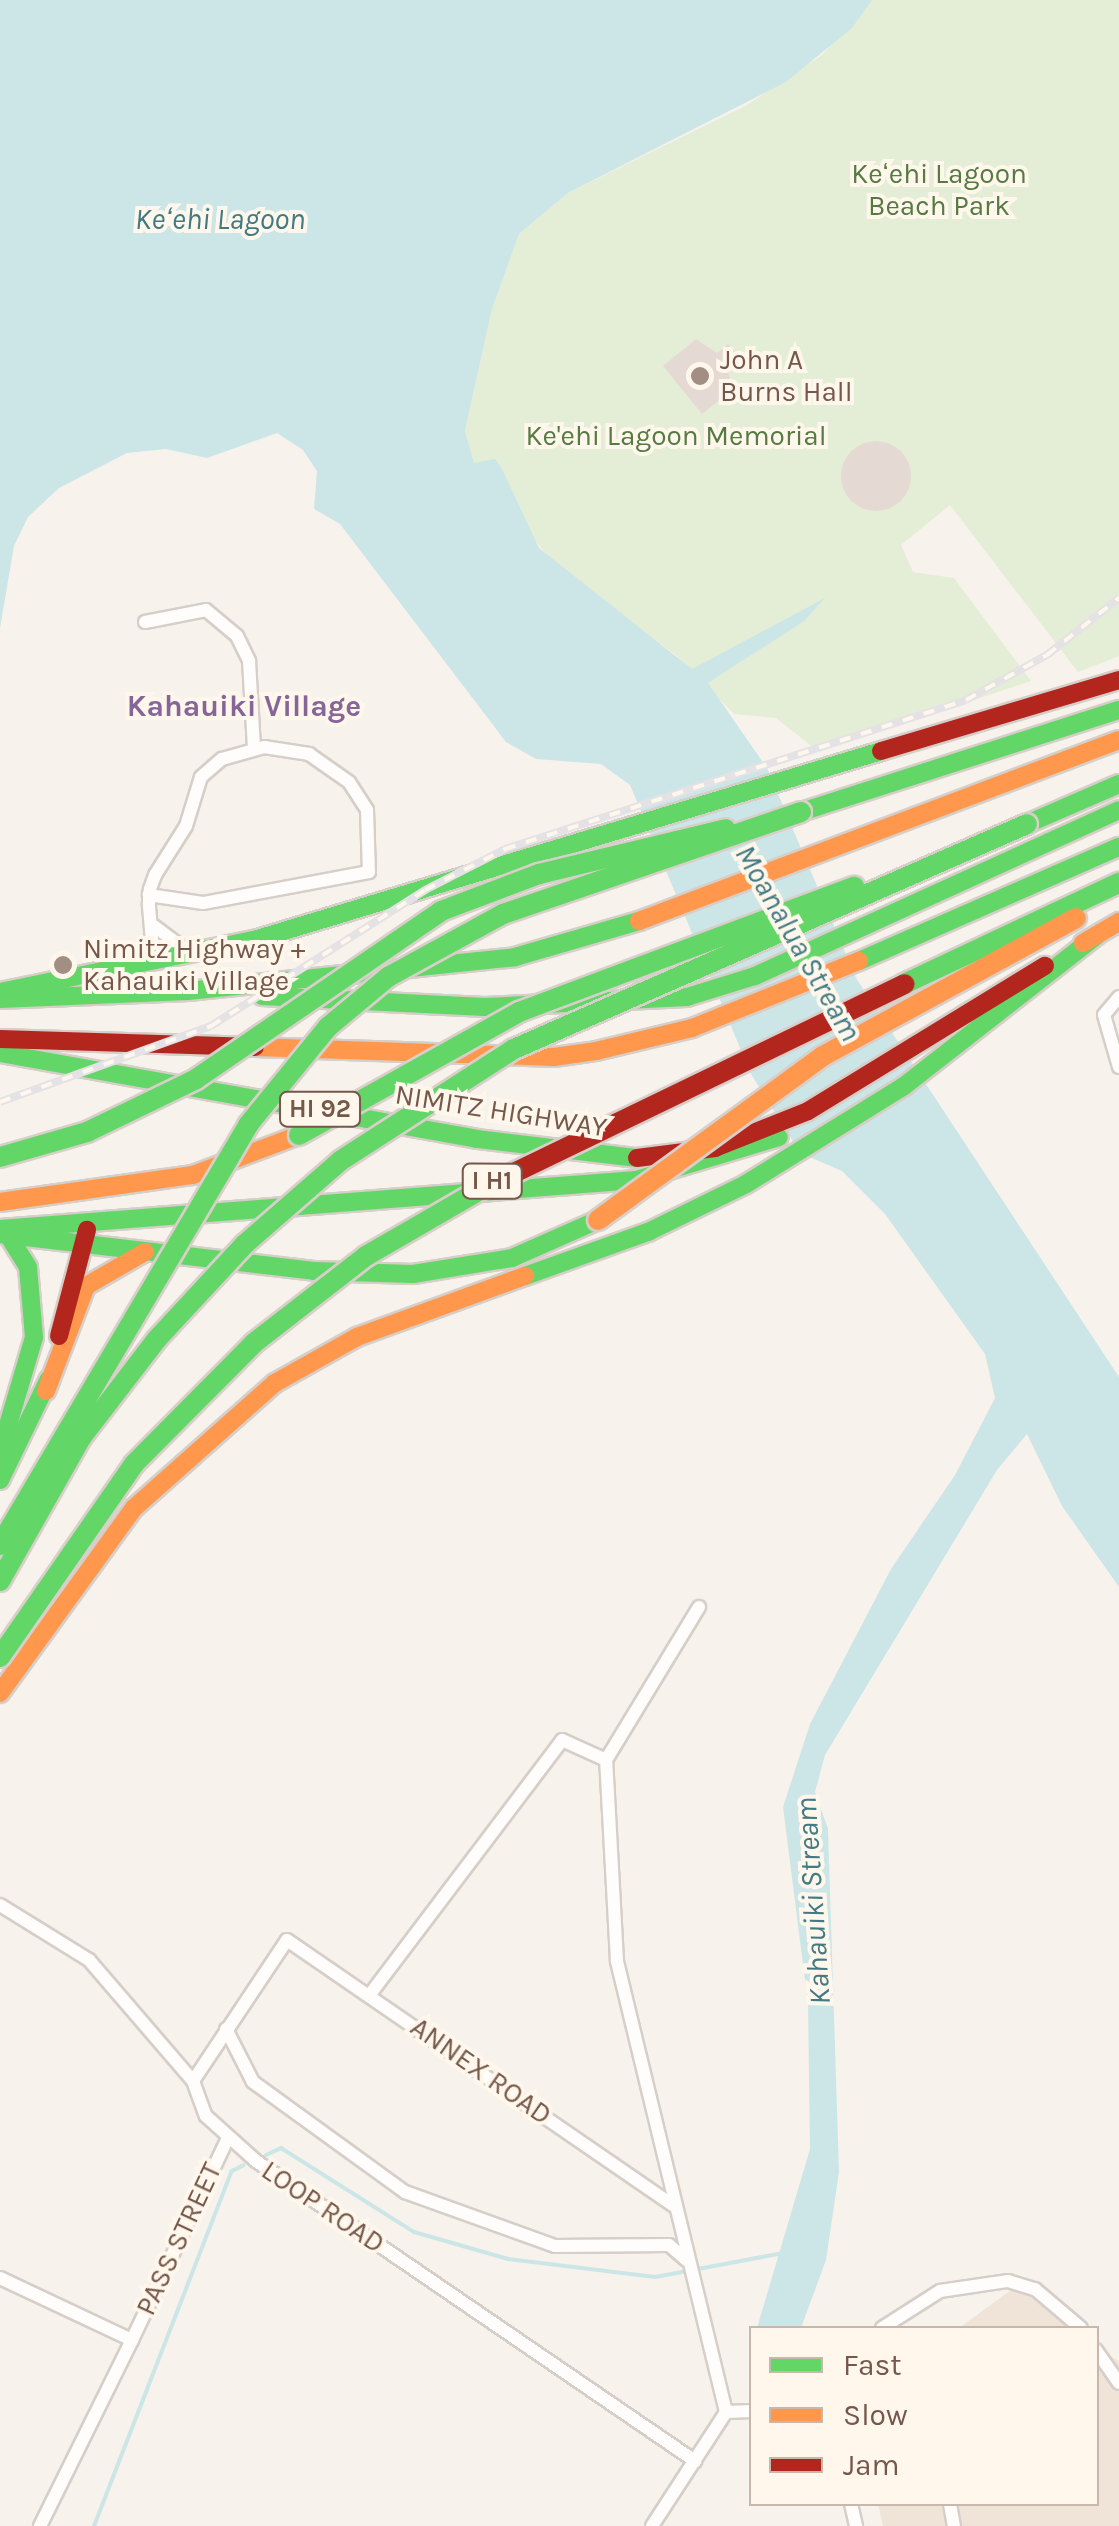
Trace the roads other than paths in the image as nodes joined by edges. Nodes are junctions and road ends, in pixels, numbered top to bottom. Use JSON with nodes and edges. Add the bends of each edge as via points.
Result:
{"nodes":[{"id":1,"x":144,"y":622,"type":"dead end"},
{"id":2,"x":1119,"y":680,"type":"edge"},
{"id":3,"x":1119,"y":710,"type":"edge"},
{"id":4,"x":1119,"y":740,"type":"edge"},
{"id":5,"x":254,"y":748,"type":"junction"},
{"id":6,"x":1119,"y":784,"type":"edge"},
{"id":7,"x":1119,"y":810,"type":"edge"},
{"id":8,"x":801,"y":812,"type":"junction"},
{"id":9,"x":1027,"y":824,"type":"junction"},
{"id":10,"x":1119,"y":847,"type":"edge"},
{"id":11,"x":1119,"y":883,"type":"edge"},
{"id":12,"x":1119,"y":894,"type":"edge"},
{"id":13,"x":149,"y":896,"type":"junction"},
{"id":14,"x":1119,"y":922,"type":"edge"},
{"id":15,"x":154,"y":926,"type":"junction"},
{"id":16,"x":1097,"y":935,"type":"junction"},
{"id":17,"x":192,"y":951,"type":"junction"},
{"id":18,"x":127,"y":965,"type":"junction"},
{"id":19,"x":188,"y":991,"type":"junction"},
{"id":20,"x":0,"y":995,"type":"edge"},
{"id":21,"x":1119,"y":997,"type":"edge"},
{"id":22,"x":0,"y":1039,"type":"edge"},
{"id":23,"x":0,"y":1052,"type":"edge"},
{"id":24,"x":1119,"y":1067,"type":"edge"},
{"id":25,"x":850,"y":1090,"type":"junction"},
{"id":26,"x":0,"y":1158,"type":"edge"},
{"id":27,"x":29,"y":1199,"type":"junction"},
{"id":28,"x":0,"y":1202,"type":"edge"},
{"id":29,"x":111,"y":1216,"type":"junction"},
{"id":30,"x":2,"y":1228,"type":"edge"},
{"id":31,"x":79,"y":1241,"type":"junction"},
{"id":32,"x":149,"y":1250,"type":"junction"},
{"id":33,"x":46,"y":1390,"type":"junction"},
{"id":34,"x":0,"y":1452,"type":"edge"},
{"id":35,"x":0,"y":1480,"type":"edge"},
{"id":36,"x":0,"y":1545,"type":"edge"},
{"id":37,"x":0,"y":1580,"type":"edge"},
{"id":38,"x":699,"y":1607,"type":"dead end"},
{"id":39,"x":0,"y":1656,"type":"edge"},
{"id":40,"x":0,"y":1693,"type":"edge"},
{"id":41,"x":606,"y":1760,"type":"junction"},
{"id":42,"x":0,"y":1905,"type":"edge"},
{"id":43,"x":370,"y":1993,"type":"junction"},
{"id":44,"x":226,"y":2029,"type":"junction"},
{"id":45,"x":193,"y":2081,"type":"junction"},
{"id":46,"x":228,"y":2138,"type":"junction"},
{"id":47,"x":673,"y":2205,"type":"junction"},
{"id":48,"x":688,"y":2262,"type":"junction"},
{"id":49,"x":0,"y":2278,"type":"edge"},
{"id":50,"x":885,"y":2326,"type":"edge"},
{"id":51,"x":1074,"y":2326,"type":"edge"},
{"id":52,"x":132,"y":2340,"type":"junction"},
{"id":53,"x":1099,"y":2354,"type":"edge"},
{"id":54,"x":1119,"y":2383,"type":"edge"},
{"id":55,"x":747,"y":2411,"type":"edge"},
{"id":56,"x":726,"y":2412,"type":"junction"},
{"id":57,"x":695,"y":2461,"type":"junction"},
{"id":58,"x":40,"y":2526,"type":"edge"},
{"id":59,"x":652,"y":2526,"type":"edge"}],
"edges":[{"from":1,"to":5,"type":"street","via":[[206,610],[237,636],[248,661]]},
{"from":2,"to":17,"type":"main road","via":[[254,940]]},
{"from":3,"to":8,"type":"main road"},
{"from":4,"to":19,"type":"main road","bridge":true,"via":[[689,907],[578,941],[446,969]]},
{"from":5,"to":13,"type":"street","via":[[222,758],[201,778]]},
{"from":5,"to":13,"type":"street","via":[[309,754],[348,782],[366,810],[369,872],[203,903]]},
{"from":6,"to":9,"type":"main road"},
{"from":7,"to":19,"type":"main road","bridge":true,"via":[[754,976],[688,997],[485,1007]]},
{"from":8,"to":26,"type":"main road","bridge":true,"via":[[488,890],[398,935],[196,1080],[87,1132]]},
{"from":8,"to":36,"type":"main road","bridge":true,"via":[[503,914],[388,977],[328,1026],[248,1125]]},
{"from":9,"to":27,"type":"main road","bridge":true,"via":[[519,1012],[264,1152],[126,1185]]},
{"from":9,"to":37,"type":"main road","bridge":true,"via":[[514,1049],[340,1161],[245,1244],[157,1339],[81,1438]]},
{"from":10,"to":22,"type":"main road","via":[[787,992],[692,1028],[596,1051],[554,1058]]},
{"from":11,"to":39,"type":"main road","number":"I H1","bridge":true,"via":[[525,1163],[366,1256],[254,1343],[134,1464]]},
{"from":12,"to":32,"type":"main road","bridge":true,"via":[[823,1056],[598,1220],[512,1258],[413,1274],[314,1272]]},
{"from":13,"to":15,"type":"street"},
{"from":14,"to":16,"type":"main road","name":"NIMITZ HIGHWAY","number":"HI 92"},
{"from":15,"to":17,"type":"street","via":[[176,949]]},
{"from":15,"to":18,"type":"street","via":[[152,941]]},
{"from":16,"to":25,"type":"main road","name":"NIMITZ HIGHWAY","number":"HI 92"},
{"from":16,"to":40,"type":"main road","via":[[1027,996],[839,1131],[688,1214],[318,1357],[199,1443],[110,1536]]},
{"from":17,"to":18,"type":"main road"},
{"from":18,"to":20,"type":"main road"},
{"from":19,"to":20,"type":"main road"},
{"from":21,"to":24,"type":"street","via":[[1104,1016]]},
{"from":23,"to":25,"type":"main road","name":"NIMITZ HIGHWAY","number":"HI 92","bridge":true,"via":[[496,1142],[642,1158],[715,1148]]},
{"from":25,"to":29,"type":"main road","bridge":true,"via":[[750,1150],[636,1180]]},
{"from":27,"to":28,"type":"main road"},
{"from":27,"to":30,"type":"main road"},
{"from":29,"to":30,"type":"main road"},
{"from":29,"to":31,"type":"main road"},
{"from":30,"to":31,"type":"main road"},
{"from":30,"to":34,"type":"main road","via":[[28,1267],[35,1317],[28,1369]]},
{"from":31,"to":32,"type":"main road"},
{"from":31,"to":33,"type":"main road"},
{"from":32,"to":33,"type":"main road","via":[[86,1286]]},
{"from":33,"to":35,"type":"main road"},
{"from":38,"to":41,"type":"street"},
{"from":41,"to":43,"type":"street","via":[[562,1740]]},
{"from":41,"to":47,"type":"street","via":[[617,1961]]},
{"from":42,"to":45,"type":"street","name":"LOOP ROAD","via":[[89,1960]]},
{"from":43,"to":44,"type":"street","name":"ANNEX ROAD","via":[[288,1940]]},
{"from":43,"to":47,"type":"street","name":"ANNEX ROAD"},
{"from":44,"to":45,"type":"street"},
{"from":44,"to":48,"type":"street","via":[[253,2082],[405,2192],[540,2243],[599,2251],[669,2245]]},
{"from":45,"to":46,"type":"street","name":"LOOP ROAD","via":[[200,2108]]},
{"from":46,"to":52,"type":"street","name":"PASS STREET"},
{"from":46,"to":57,"type":"street","name":"LOOP ROAD"},
{"from":47,"to":48,"type":"street"},
{"from":48,"to":56,"type":"street"},
{"from":49,"to":52,"type":"street"},
{"from":50,"to":51,"type":"street","via":[[940,2291],[1008,2281],[1035,2288]]},
{"from":52,"to":58,"type":"street"},
{"from":53,"to":54,"type":"street"},
{"from":55,"to":56,"type":"street"},
{"from":56,"to":57,"type":"street"},
{"from":57,"to":59,"type":"street"}]}
